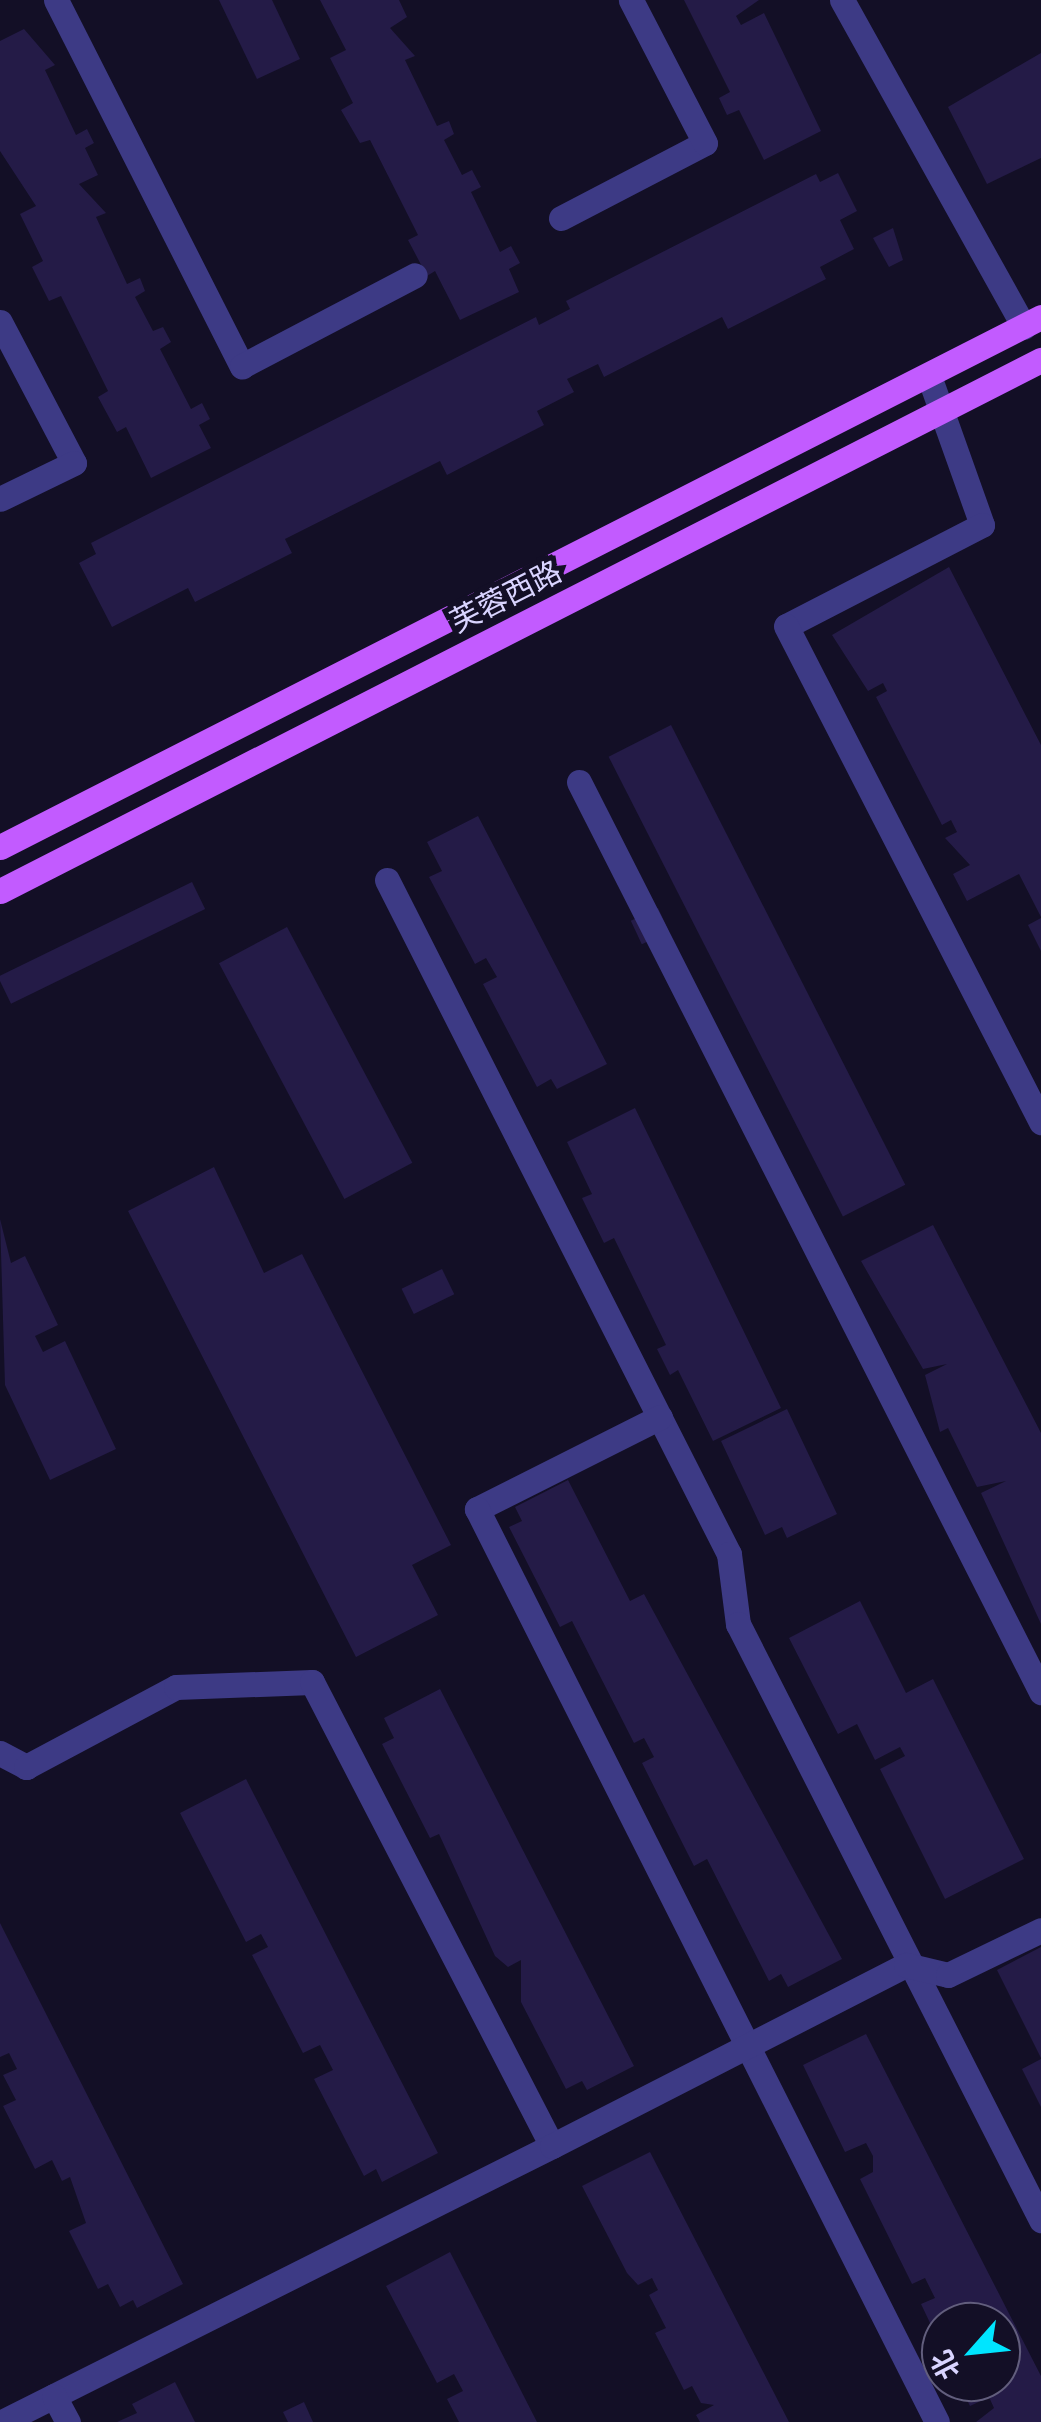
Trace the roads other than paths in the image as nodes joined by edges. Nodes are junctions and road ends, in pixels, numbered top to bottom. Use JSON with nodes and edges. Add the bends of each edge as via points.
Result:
{"nodes":[{"id":1,"x":56,"y":0,"type":"edge"},
{"id":2,"x":631,"y":0,"type":"edge"},
{"id":3,"x":842,"y":0,"type":"edge"},
{"id":4,"x":561,"y":218,"type":"dead end"},
{"id":5,"x":415,"y":275,"type":"dead end"},
{"id":6,"x":0,"y":322,"type":"edge"},
{"id":7,"x":1032,"y":322,"type":"edge"},
{"id":8,"x":1041,"y":360,"type":"edge"},
{"id":9,"x":929,"y":376,"type":"junction"},
{"id":10,"x":943,"y":411,"type":"junction"},
{"id":11,"x":0,"y":500,"type":"edge"},
{"id":12,"x":579,"y":782,"type":"dead end"},
{"id":13,"x":0,"y":846,"type":"edge"},
{"id":14,"x":387,"y":880,"type":"dead end"},
{"id":15,"x":0,"y":891,"type":"edge"},
{"id":16,"x":1041,"y":1122,"type":"edge"},
{"id":17,"x":660,"y":1416,"type":"junction"},
{"id":18,"x":1041,"y":1692,"type":"edge"},
{"id":19,"x":0,"y":1753,"type":"edge"},
{"id":20,"x":1041,"y":1930,"type":"edge"},
{"id":21,"x":906,"y":1965,"type":"junction"},
{"id":22,"x":745,"y":2047,"type":"junction"},
{"id":23,"x":552,"y":2146,"type":"junction"},
{"id":24,"x":1041,"y":2220,"type":"edge"},
{"id":25,"x":54,"y":2396,"type":"junction"},
{"id":26,"x":2,"y":2422,"type":"edge"},
{"id":27,"x":68,"y":2422,"type":"edge"},
{"id":28,"x":937,"y":2422,"type":"edge"}],
"edges":[{"from":1,"to":5,"type":"street","via":[[242,366]]},
{"from":2,"to":4,"type":"street","via":[[705,143]]},
{"from":3,"to":7,"type":"street"},
{"from":6,"to":11,"type":"street","via":[[74,463]]},
{"from":7,"to":9,"type":"main road","name":"芙蓉西路"},
{"from":8,"to":10,"type":"main road","name":"芙蓉西路"},
{"from":9,"to":10,"type":"street"},
{"from":9,"to":13,"type":"main road","name":"芙蓉西路"},
{"from":10,"to":15,"type":"main road","name":"芙蓉西路"},
{"from":10,"to":16,"type":"street","via":[[982,525],[786,626]]},
{"from":12,"to":18,"type":"street"},
{"from":14,"to":17,"type":"street"},
{"from":17,"to":21,"type":"street","via":[[729,1554],[738,1624]]},
{"from":17,"to":22,"type":"street","via":[[476,1509]]},
{"from":19,"to":23,"type":"street","via":[[26,1766],[176,1686],[312,1682]]},
{"from":20,"to":21,"type":"street","via":[[948,1975]]},
{"from":21,"to":22,"type":"street"},
{"from":21,"to":24,"type":"street"},
{"from":22,"to":23,"type":"street"},
{"from":22,"to":28,"type":"street"},
{"from":23,"to":25,"type":"street"},
{"from":25,"to":26,"type":"street"},
{"from":25,"to":27,"type":"street"}]}
